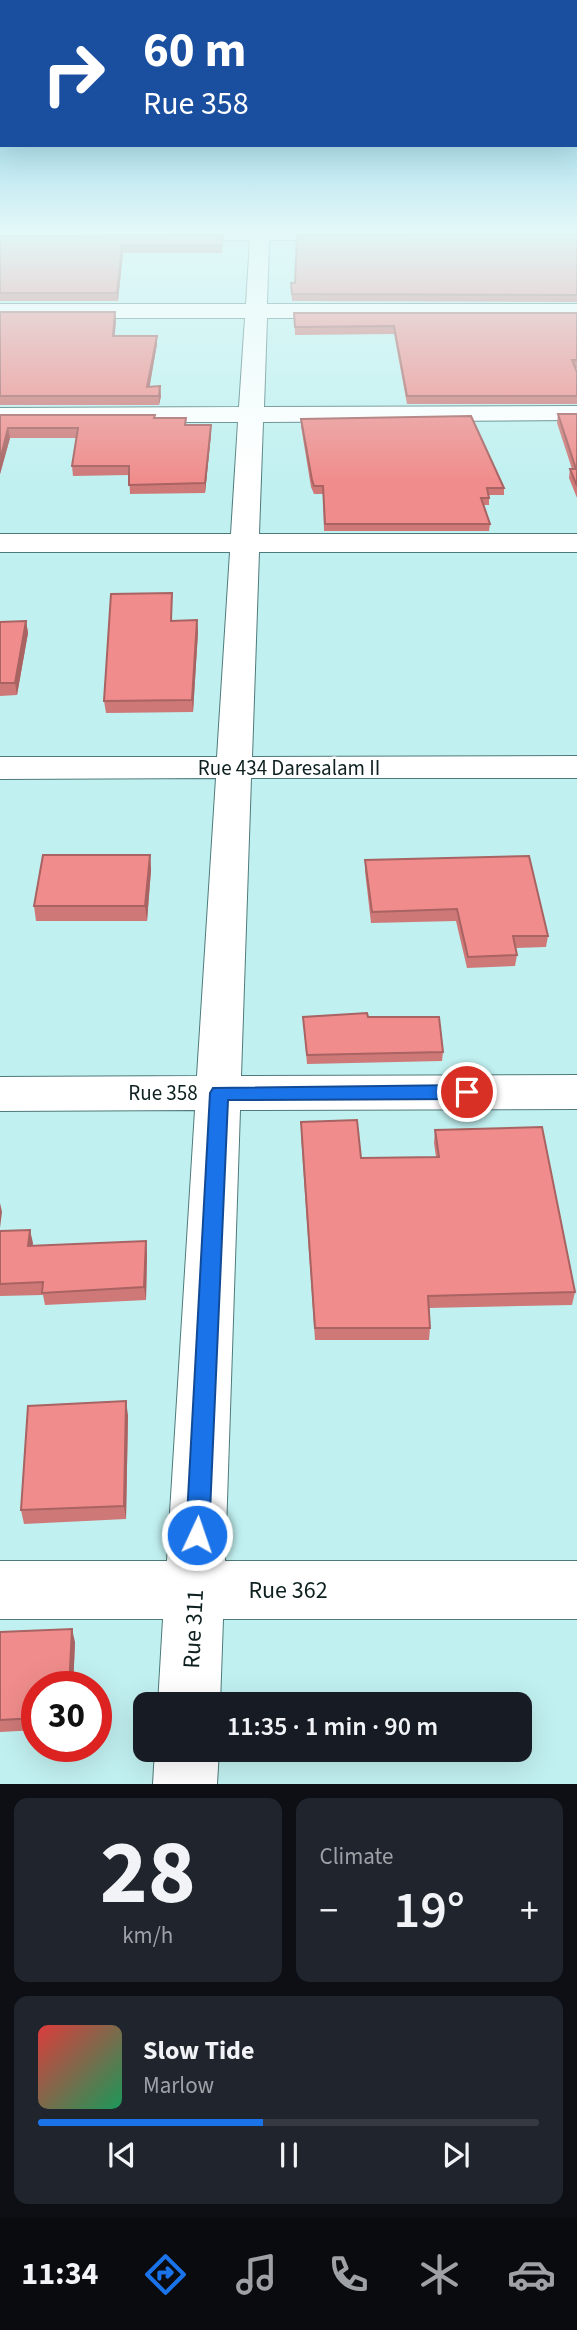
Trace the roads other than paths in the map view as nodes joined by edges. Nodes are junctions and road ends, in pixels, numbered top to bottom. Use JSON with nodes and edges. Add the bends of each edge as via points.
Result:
{"nodes":[{"id":1,"x":256,"y":313,"type":"edge"},
{"id":2,"x":251,"y":414,"type":"junction"},
{"id":3,"x":577,"y":414,"type":"edge"},
{"id":4,"x":0,"y":415,"type":"edge"},
{"id":5,"x":0,"y":543,"type":"edge"},
{"id":6,"x":245,"y":543,"type":"junction"},
{"id":7,"x":577,"y":543,"type":"edge"},
{"id":8,"x":577,"y":767,"type":"edge"},
{"id":9,"x":0,"y":768,"type":"edge"},
{"id":10,"x":234,"y":768,"type":"junction"},
{"id":11,"x":577,"y":1092,"type":"edge"},
{"id":12,"x":219,"y":1093,"type":"junction"},
{"id":13,"x":0,"y":1094,"type":"edge"},
{"id":14,"x":0,"y":1590,"type":"edge"},
{"id":15,"x":195,"y":1590,"type":"junction"},
{"id":16,"x":577,"y":1590,"type":"edge"},
{"id":17,"x":190,"y":1692,"type":"edge"},
{"id":18,"x":187,"y":1762,"type":"edge"},
{"id":19,"x":186,"y":1784,"type":"edge"}],
"edges":[{"from":1,"to":2,"type":"street","name":"Rue 311"},
{"from":2,"to":3,"type":"street"},
{"from":2,"to":4,"type":"street"},
{"from":2,"to":6,"type":"street","name":"Rue 311"},
{"from":5,"to":6,"type":"street"},
{"from":6,"to":7,"type":"street"},
{"from":6,"to":10,"type":"street","name":"Rue 311"},
{"from":8,"to":10,"type":"street","name":"Rue 434 Daresalam II"},
{"from":9,"to":10,"type":"street","name":"Rue 434 Daresalam II"},
{"from":10,"to":12,"type":"street","name":"Rue 311"},
{"from":11,"to":12,"type":"street","name":"Rue 358"},
{"from":12,"to":13,"type":"street","name":"Rue 358"},
{"from":12,"to":15,"type":"street","name":"Rue 311"},
{"from":14,"to":15,"type":"street","name":"Rue 362"},
{"from":15,"to":16,"type":"street","name":"Rue 362"},
{"from":15,"to":17,"type":"street","name":"Rue 311"},
{"from":18,"to":19,"type":"street"}]}
